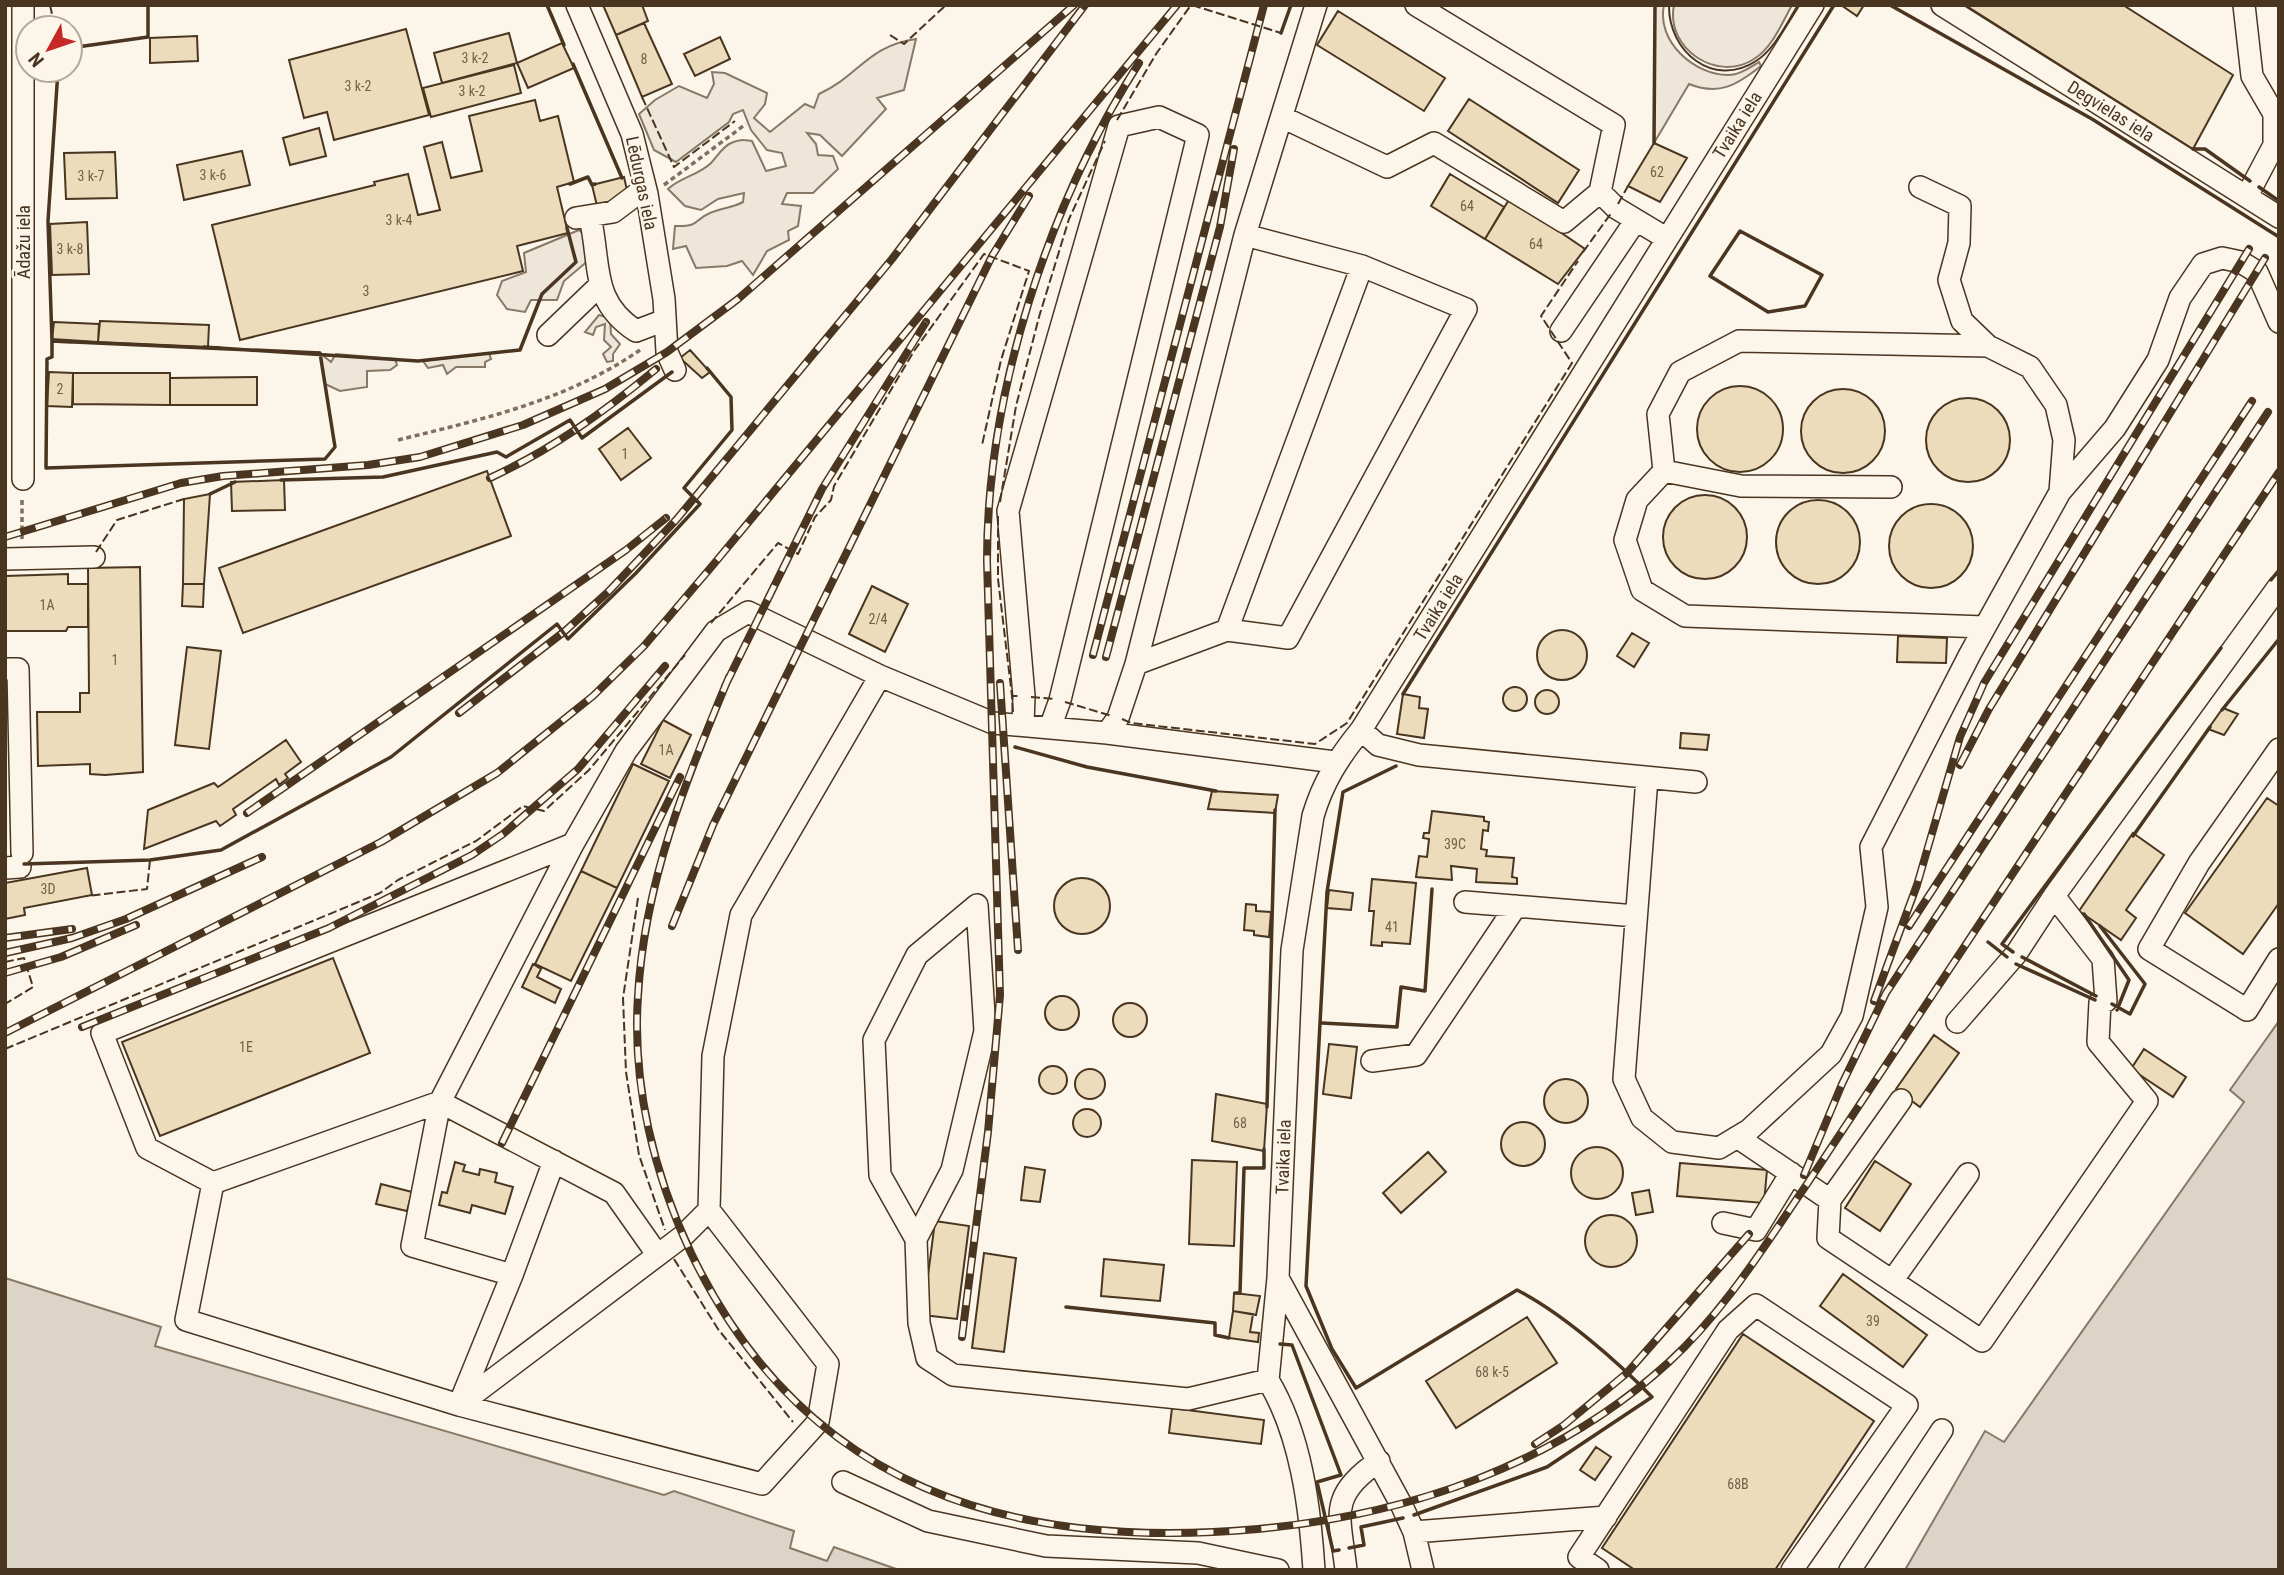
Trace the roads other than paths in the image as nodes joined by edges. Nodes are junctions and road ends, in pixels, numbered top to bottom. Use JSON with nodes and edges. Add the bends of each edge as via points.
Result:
{"nodes":[{"id":1,"x":23,"y":5,"type":"edge"},
{"id":2,"x":578,"y":5,"type":"edge"},
{"id":3,"x":1316,"y":5,"type":"edge"},
{"id":4,"x":1416,"y":5,"type":"edge"},
{"id":5,"x":1813,"y":5,"type":"edge"},
{"id":6,"x":1942,"y":5,"type":"edge"},
{"id":7,"x":2244,"y":5,"type":"edge"},
{"id":8,"x":1282,"y":117,"type":"junction"},
{"id":9,"x":2276,"y":146,"type":"edge"},
{"id":10,"x":1920,"y":187,"type":"dead end"},
{"id":11,"x":646,"y":191,"type":"junction"},
{"id":12,"x":1600,"y":192,"type":"junction"},
{"id":13,"x":2247,"y":196,"type":"junction"},
{"id":14,"x":2279,"y":217,"type":"edge"},
{"id":15,"x":1636,"y":220,"type":"junction"},
{"id":16,"x":1245,"y":235,"type":"junction"},
{"id":17,"x":1666,"y":238,"type":"junction"},
{"id":18,"x":1363,"y":266,"type":"junction"},
{"id":19,"x":599,"y":286,"type":"junction"},
{"id":20,"x":2279,"y":322,"type":"edge"},
{"id":21,"x":666,"y":326,"type":"junction"},
{"id":22,"x":1561,"y":331,"type":"dead end"},
{"id":23,"x":548,"y":335,"type":"dead end"},
{"id":24,"x":1988,"y":346,"type":"junction"},
{"id":25,"x":675,"y":370,"type":"dead end"},
{"id":26,"x":1664,"y":471,"type":"junction"},
{"id":27,"x":23,"y":479,"type":"road end"},
{"id":28,"x":1891,"y":487,"type":"dead end"},
{"id":29,"x":2060,"y":492,"type":"junction"},
{"id":30,"x":94,"y":557,"type":"dead end"},
{"id":31,"x":13,"y":559,"type":"edge"},
{"id":32,"x":2279,"y":586,"type":"edge"},
{"id":33,"x":1984,"y":627,"type":"junction"},
{"id":34,"x":1227,"y":630,"type":"junction"},
{"id":35,"x":1136,"y":664,"type":"junction"},
{"id":36,"x":5,"y":669,"type":"edge"},
{"id":37,"x":880,"y":676,"type":"junction"},
{"id":38,"x":1023,"y":725,"type":"junction"},
{"id":39,"x":1050,"y":728,"type":"junction"},
{"id":40,"x":1361,"y":730,"type":"junction"},
{"id":41,"x":1108,"y":733,"type":"junction"},
{"id":42,"x":2277,"y":757,"type":"edge"},
{"id":43,"x":1335,"y":762,"type":"junction"},
{"id":44,"x":1647,"y":778,"type":"junction"},
{"id":45,"x":1696,"y":782,"type":"dead end"},
{"id":46,"x":573,"y":844,"type":"junction"},
{"id":47,"x":16,"y":862,"type":"edge"},
{"id":48,"x":2054,"y":896,"type":"junction"},
{"id":49,"x":1465,"y":902,"type":"dead end"},
{"id":50,"x":1516,"y":906,"type":"junction"},
{"id":51,"x":1636,"y":916,"type":"junction"},
{"id":52,"x":2279,"y":960,"type":"edge"},
{"id":53,"x":1957,"y":1022,"type":"dead end"},
{"id":54,"x":1372,"y":1061,"type":"dead end"},
{"id":55,"x":1901,"y":1100,"type":"dead end"},
{"id":56,"x":440,"y":1101,"type":"junction"},
{"id":57,"x":1737,"y":1137,"type":"junction"},
{"id":58,"x":554,"y":1161,"type":"junction"},
{"id":59,"x":1791,"y":1173,"type":"junction"},
{"id":60,"x":1968,"y":1174,"type":"dead end"},
{"id":61,"x":213,"y":1182,"type":"junction"},
{"id":62,"x":1830,"y":1200,"type":"junction"},
{"id":63,"x":709,"y":1210,"type":"junction"},
{"id":64,"x":1723,"y":1223,"type":"dead end"},
{"id":65,"x":916,"y":1239,"type":"junction"},
{"id":66,"x":657,"y":1254,"type":"junction"},
{"id":67,"x":512,"y":1275,"type":"junction"},
{"id":68,"x":1278,"y":1278,"type":"junction"},
{"id":69,"x":1892,"y":1281,"type":"junction"},
{"id":70,"x":1268,"y":1380,"type":"junction"},
{"id":71,"x":459,"y":1405,"type":"junction"},
{"id":72,"x":1942,"y":1430,"type":"dead end"},
{"id":73,"x":1379,"y":1461,"type":"junction"},
{"id":74,"x":843,"y":1482,"type":"dead end"},
{"id":75,"x":1606,"y":1517,"type":"junction"},
{"id":76,"x":1414,"y":1532,"type":"junction"},
{"id":77,"x":1278,"y":1570,"type":"edge"},
{"id":78,"x":1314,"y":1570,"type":"edge"},
{"id":79,"x":1346,"y":1570,"type":"edge"},
{"id":80,"x":1423,"y":1570,"type":"edge"},
{"id":81,"x":1598,"y":1570,"type":"edge"},
{"id":82,"x":1792,"y":1570,"type":"edge"},
{"id":83,"x":1850,"y":1570,"type":"edge"}],
"edges":[{"from":1,"to":27,"type":"street","name":"Ādažu iela"},
{"from":2,"to":11,"type":"street","name":"Lēdurgas iela","via":[[632,134]]},
{"from":3,"to":8,"type":"street"},
{"from":4,"to":12,"type":"street","via":[[1614,125]]},
{"from":5,"to":17,"type":"street","name":"Tvaika iela"},
{"from":6,"to":13,"type":"street","name":"Degvielas iela"},
{"from":7,"to":9,"type":"street","via":[[2252,76],[2274,114]]},
{"from":8,"to":12,"type":"street","via":[[1387,167],[1434,143],[1564,222]]},
{"from":8,"to":16,"type":"street"},
{"from":9,"to":13,"type":"street"},
{"from":10,"to":24,"type":"street","via":[[1960,206],[1959,243],[1949,280],[1962,321]]},
{"from":11,"to":19,"type":"street","via":[[613,212],[582,217]]},
{"from":11,"to":21,"type":"street","name":"Lēdurgas iela"},
{"from":12,"to":15,"type":"street"},
{"from":13,"to":14,"type":"street","name":"Degvielas iela"},
{"from":15,"to":17,"type":"street"},
{"from":15,"to":22,"type":"street"},
{"from":16,"to":18,"type":"street"},
{"from":16,"to":35,"type":"street"},
{"from":17,"to":40,"type":"street","name":"Tvaika iela"},
{"from":18,"to":34,"type":"street"},
{"from":18,"to":34,"type":"street","via":[[1466,309],[1288,638]]},
{"from":19,"to":21,"type":"street","via":[[607,304],[636,331]]},
{"from":19,"to":23,"type":"street"},
{"from":20,"to":29,"type":"street","via":[[2257,272],[2222,258],[2203,264],[2180,298],[2158,360],[2115,428]]},
{"from":21,"to":25,"type":"street","name":"Lēdurgas iela","via":[[667,352]]},
{"from":24,"to":26,"type":"street","via":[[1739,341],[1680,372],[1658,414]]},
{"from":24,"to":29,"type":"street","via":[[2030,367],[2056,405],[2064,440]]},
{"from":26,"to":28,"type":"street","via":[[1741,486]]},
{"from":26,"to":33,"type":"street","via":[[1637,500],[1625,540],[1642,590],[1685,616]]},
{"from":29,"to":33,"type":"street"},
{"from":30,"to":31,"type":"street"},
{"from":32,"to":48,"type":"street"},
{"from":33,"to":57,"type":"street","via":[[1871,847],[1877,907],[1852,1016],[1831,1054]]},
{"from":34,"to":35,"type":"street"},
{"from":35,"to":41,"type":"street","via":[[1118,718]]},
{"from":36,"to":47,"type":"street","via":[[18,669]]},
{"from":37,"to":38,"type":"street","via":[[993,723]]},
{"from":37,"to":46,"type":"street","via":[[748,612],[716,631],[625,751]]},
{"from":37,"to":63,"type":"street","via":[[741,915],[713,1056]]},
{"from":38,"to":39,"type":"street"},
{"from":38,"to":39,"type":"street","via":[[1008,511],[1119,125],[1160,117],[1198,135]]},
{"from":39,"to":41,"type":"street"},
{"from":40,"to":43,"type":"street","name":"Tvaika iela"},
{"from":40,"to":44,"type":"street","via":[[1378,745],[1408,753]]},
{"from":41,"to":43,"type":"street"},
{"from":42,"to":52,"type":"street","via":[[2199,863],[2149,949],[2247,1010]]},
{"from":43,"to":68,"type":"street","name":"Tvaika iela","via":[[1313,816],[1292,950]]},
{"from":44,"to":45,"type":"street"},
{"from":44,"to":51,"type":"street"},
{"from":46,"to":56,"type":"street"},
{"from":46,"to":61,"type":"street","via":[[102,1033],[147,1148]]},
{"from":48,"to":53,"type":"street","via":[[2016,954]]},
{"from":48,"to":69,"type":"street","via":[[2103,959],[2106,1001],[2100,1002],[2098,1042],[2147,1101],[1982,1341]]},
{"from":49,"to":50,"type":"street"},
{"from":50,"to":51,"type":"street"},
{"from":50,"to":54,"type":"street","via":[[1416,1055]]},
{"from":51,"to":57,"type":"street","via":[[1624,1079],[1642,1118],[1672,1142],[1718,1147]]},
{"from":55,"to":62,"type":"street"},
{"from":56,"to":58,"type":"street"},
{"from":56,"to":61,"type":"street"},
{"from":56,"to":67,"type":"street","via":[[412,1246]]},
{"from":57,"to":59,"type":"street"},
{"from":58,"to":66,"type":"street","via":[[614,1193]]},
{"from":58,"to":67,"type":"street"},
{"from":59,"to":62,"type":"street"},
{"from":59,"to":64,"type":"street","via":[[1756,1230]]},
{"from":60,"to":69,"type":"street"},
{"from":61,"to":71,"type":"street","via":[[186,1320]]},
{"from":62,"to":69,"type":"street","via":[[1828,1238]]},
{"from":63,"to":66,"type":"street"},
{"from":63,"to":71,"type":"street","via":[[828,1364],[818,1422],[762,1484]]},
{"from":65,"to":65,"type":"street","via":[[880,1175],[874,1040],[918,955],[977,905],[985,1031],[952,1170]]},
{"from":65,"to":70,"type":"street","via":[[919,1323],[927,1357],[953,1376],[1188,1399]]},
{"from":66,"to":71,"type":"street"},
{"from":67,"to":71,"type":"street"},
{"from":68,"to":70,"type":"street","name":"Tvaika iela"},
{"from":68,"to":73,"type":"street"},
{"from":70,"to":78,"type":"street","via":[[1282,1403],[1306,1492]]},
{"from":72,"to":83,"type":"street"},
{"from":73,"to":76,"type":"street"},
{"from":73,"to":79,"type":"street","via":[[1358,1475],[1342,1496],[1339,1519]]},
{"from":74,"to":77,"type":"street","via":[[928,1521],[1045,1546],[1198,1553]]},
{"from":75,"to":76,"type":"street"},
{"from":75,"to":81,"type":"street","via":[[1579,1557]]},
{"from":75,"to":82,"type":"street","via":[[1728,1331],[1756,1305],[1907,1405]]},
{"from":76,"to":80,"type":"street"}]}
